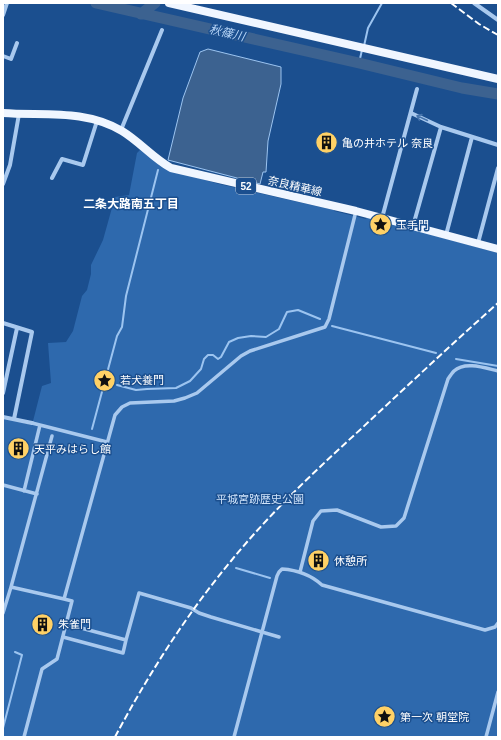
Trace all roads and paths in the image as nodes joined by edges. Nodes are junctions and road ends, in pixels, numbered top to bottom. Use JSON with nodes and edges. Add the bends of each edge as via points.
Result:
{"nodes":[{"id":1,"x":7,"y":3,"type":"edge"},
{"id":2,"x":172,"y":3,"type":"edge"},
{"id":3,"x":474,"y":3,"type":"edge"},
{"id":4,"x":3,"y":15,"type":"edge"},
{"id":5,"x":498,"y":20,"type":"edge"},
{"id":6,"x":162,"y":30,"type":"dead end"},
{"id":7,"x":17,"y":43,"type":"dead end"},
{"id":8,"x":3,"y":56,"type":"edge"},
{"id":9,"x":498,"y":79,"type":"edge"},
{"id":10,"x":417,"y":89,"type":"dead end"},
{"id":11,"x":3,"y":112,"type":"edge"},
{"id":12,"x":411,"y":113,"type":"junction"},
{"id":13,"x":19,"y":114,"type":"junction"},
{"id":14,"x":97,"y":120,"type":"junction"},
{"id":15,"x":440,"y":127,"type":"junction"},
{"id":16,"x":121,"y":130,"type":"junction"},
{"id":17,"x":472,"y":137,"type":"junction"},
{"id":18,"x":498,"y":145,"type":"edge"},
{"id":19,"x":498,"y":168,"type":"edge"},
{"id":20,"x":52,"y":178,"type":"dead end"},
{"id":21,"x":3,"y":184,"type":"edge"},
{"id":22,"x":356,"y":211,"type":"junction"},
{"id":23,"x":382,"y":218,"type":"junction"},
{"id":24,"x":413,"y":226,"type":"junction"},
{"id":25,"x":445,"y":235,"type":"junction"},
{"id":26,"x":478,"y":244,"type":"junction"},
{"id":27,"x":498,"y":249,"type":"edge"},
{"id":28,"x":3,"y":324,"type":"edge"},
{"id":29,"x":17,"y":328,"type":"junction"},
{"id":30,"x":498,"y":371,"type":"edge"},
{"id":31,"x":3,"y":393,"type":"edge"},
{"id":32,"x":3,"y":416,"type":"edge"},
{"id":33,"x":14,"y":419,"type":"junction"},
{"id":34,"x":32,"y":423,"type":"joint"},
{"id":35,"x":40,"y":425,"type":"junction"},
{"id":36,"x":52,"y":436,"type":"dead end"},
{"id":37,"x":107,"y":442,"type":"junction"},
{"id":38,"x":3,"y":486,"type":"edge"},
{"id":39,"x":24,"y":491,"type":"junction"},
{"id":40,"x":37,"y":494,"type":"junction"},
{"id":41,"x":300,"y":572,"type":"junction"},
{"id":42,"x":10,"y":587,"type":"junction"},
{"id":43,"x":64,"y":599,"type":"junction"},
{"id":44,"x":3,"y":613,"type":"edge"},
{"id":45,"x":498,"y":623,"type":"edge"},
{"id":46,"x":66,"y":624,"type":"junction"},
{"id":47,"x":262,"y":632,"type":"junction"},
{"id":48,"x":63,"y":637,"type":"junction"},
{"id":49,"x":279,"y":637,"type":"dead end"},
{"id":50,"x":126,"y":640,"type":"junction"},
{"id":51,"x":498,"y":692,"type":"edge"},
{"id":52,"x":24,"y":737,"type":"edge"},
{"id":53,"x":234,"y":737,"type":"edge"},
{"id":54,"x":486,"y":737,"type":"edge"}],
"edges":[{"from":1,"to":4,"type":"street"},
{"from":2,"to":9,"type":"main road"},
{"from":3,"to":5,"type":"street"},
{"from":6,"to":16,"type":"street"},
{"from":7,"to":8,"type":"street","via":[[11,59]]},
{"from":10,"to":12,"type":"street"},
{"from":11,"to":13,"type":"main road","name":"奈良精華線","number":"52"},
{"from":15,"to":12,"type":"street","one_way":true},
{"from":12,"to":23,"type":"street"},
{"from":13,"to":14,"type":"main road","name":"奈良精華線","number":"52","via":[[73,115]]},
{"from":13,"to":21,"type":"street","via":[[10,165]]},
{"from":14,"to":16,"type":"main road","name":"奈良精華線","number":"52"},
{"from":14,"to":20,"type":"street","via":[[83,165],[62,159]]},
{"from":15,"to":17,"type":"street"},
{"from":15,"to":24,"type":"street"},
{"from":16,"to":22,"type":"main road","name":"奈良精華線","number":"52","via":[[171,168]]},
{"from":17,"to":18,"type":"street"},
{"from":17,"to":25,"type":"street"},
{"from":19,"to":26,"type":"street"},
{"from":22,"to":23,"type":"main road","name":"奈良精華線","number":"52"},
{"from":22,"to":37,"type":"street","via":[[325,327],[250,350],[196,393],[185,398],[130,403],[122,407],[115,415]]},
{"from":23,"to":24,"type":"main road","name":"奈良精華線","number":"52"},
{"from":24,"to":25,"type":"main road","name":"奈良精華線","number":"52"},
{"from":25,"to":26,"type":"main road","name":"奈良精華線","number":"52"},
{"from":26,"to":27,"type":"main road","name":"奈良精華線","number":"52"},
{"from":28,"to":29,"type":"street"},
{"from":29,"to":31,"type":"street"},
{"from":29,"to":33,"type":"street","via":[[32,332]]},
{"from":30,"to":41,"type":"street","via":[[462,366],[448,379],[404,518],[396,526],[381,527],[337,510],[321,512],[313,521]]},
{"from":32,"to":33,"type":"street"},
{"from":33,"to":34,"type":"street"},
{"from":34,"to":35,"type":"street"},
{"from":35,"to":37,"type":"street"},
{"from":35,"to":39,"type":"street"},
{"from":36,"to":40,"type":"street"},
{"from":37,"to":43,"type":"street"},
{"from":38,"to":39,"type":"street"},
{"from":39,"to":40,"type":"street"},
{"from":40,"to":42,"type":"street"},
{"from":41,"to":45,"type":"street","via":[[322,585],[441,619],[486,630],[496,627]]},
{"from":41,"to":47,"type":"street","via":[[282,569],[279,572]]},
{"from":42,"to":43,"type":"street"},
{"from":42,"to":44,"type":"street"},
{"from":43,"to":46,"type":"street","via":[[72,601]]},
{"from":46,"to":48,"type":"street"},
{"from":46,"to":50,"type":"street"},
{"from":47,"to":49,"type":"street"},
{"from":47,"to":50,"type":"street","via":[[139,593]]},
{"from":47,"to":53,"type":"street"},
{"from":48,"to":50,"type":"street","via":[[123,653]]},
{"from":48,"to":52,"type":"street","via":[[57,659],[42,669]]},
{"from":51,"to":54,"type":"street"}]}
